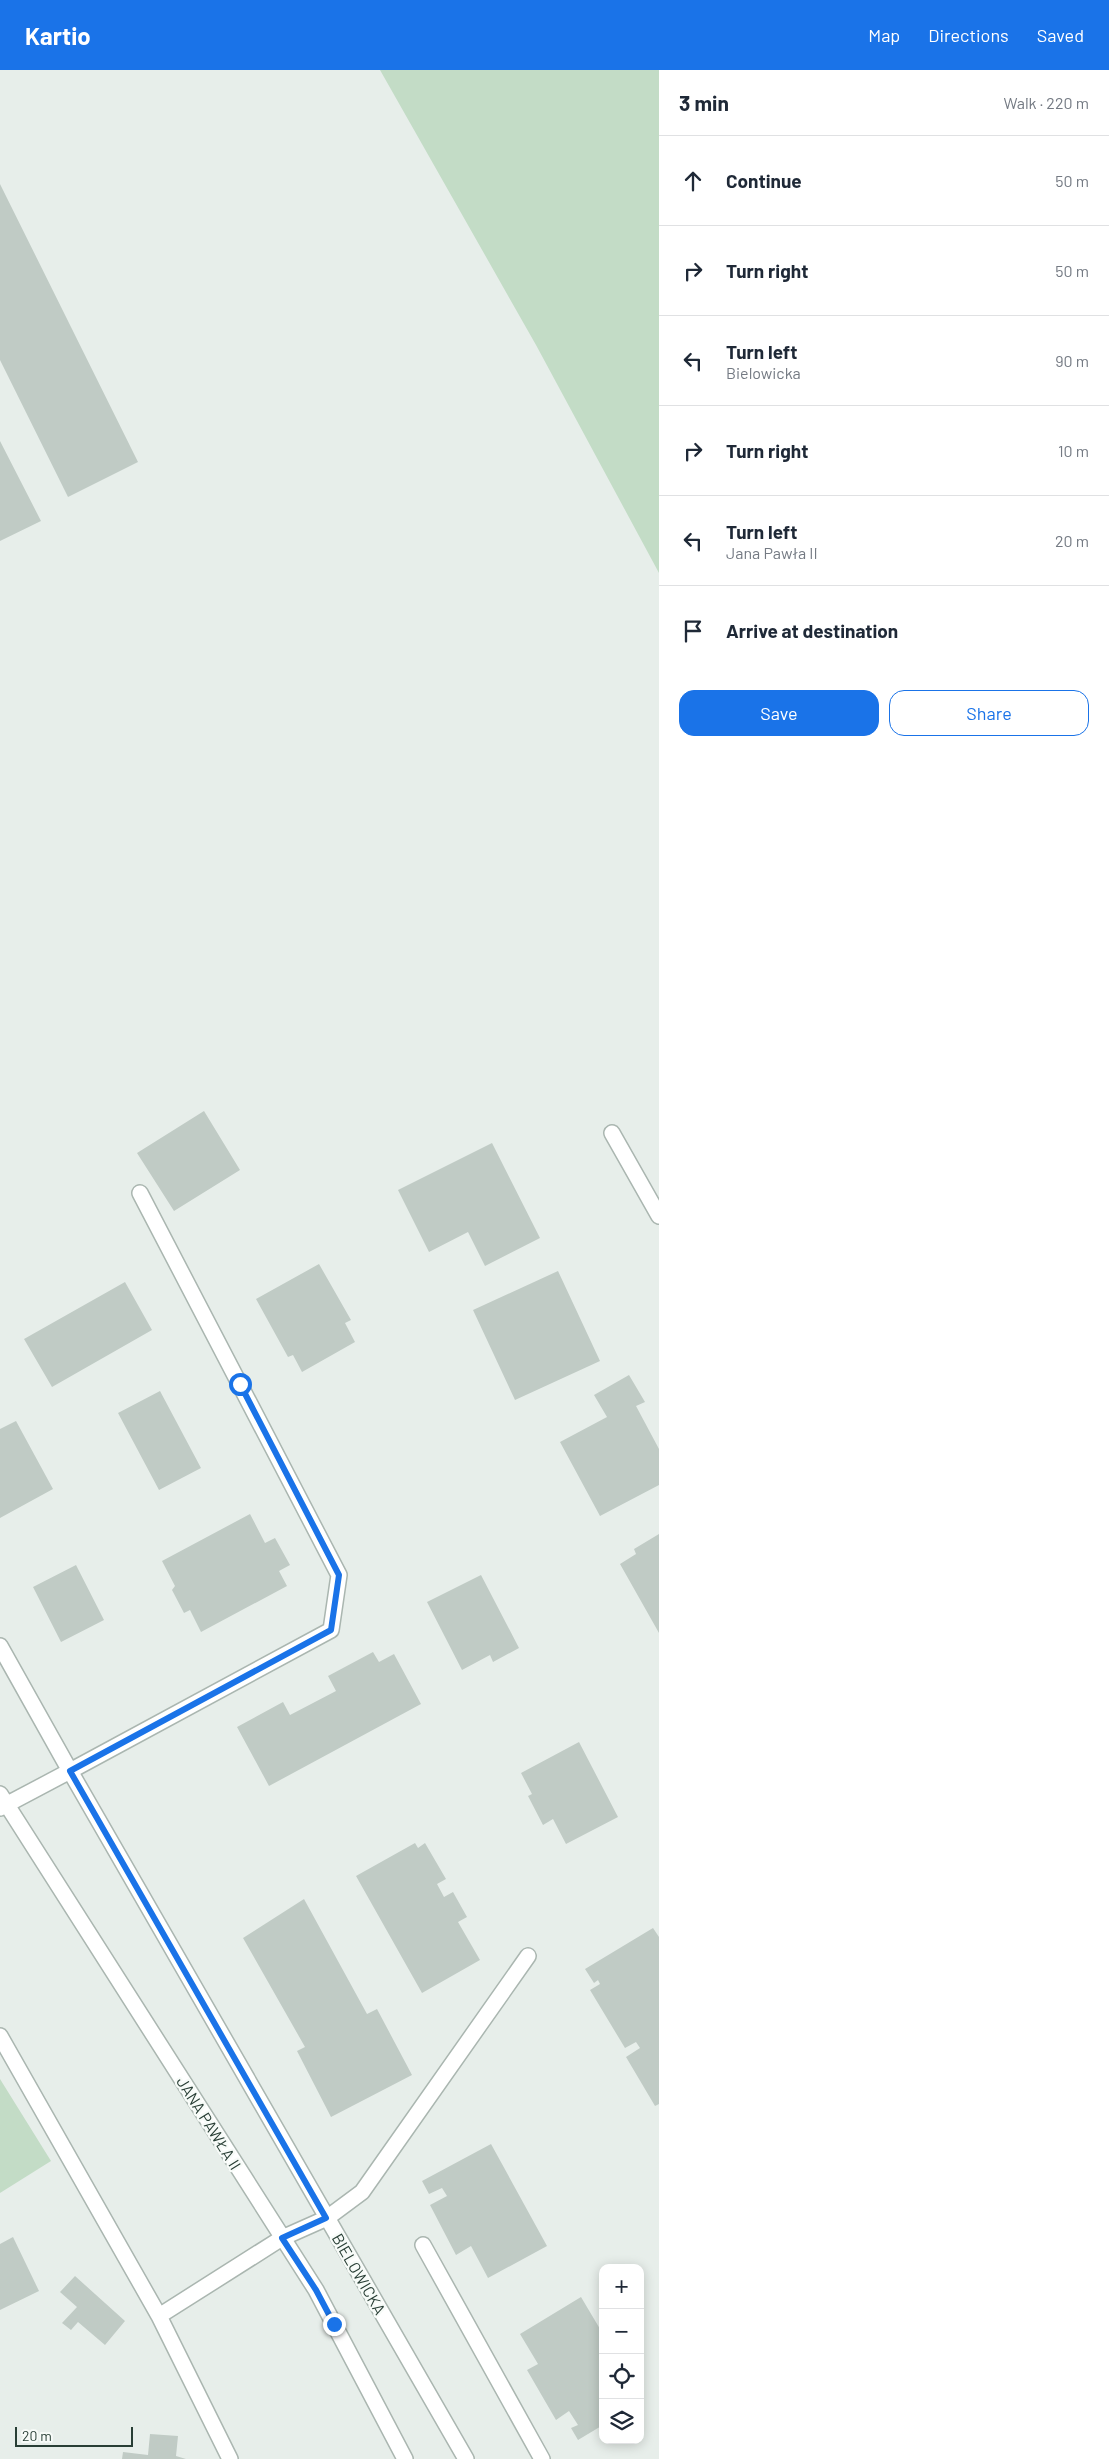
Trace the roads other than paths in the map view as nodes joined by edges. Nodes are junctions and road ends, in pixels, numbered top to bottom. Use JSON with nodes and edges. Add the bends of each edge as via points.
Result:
{"nodes":[{"id":1,"x":612,"y":1133,"type":"dead end"},
{"id":2,"x":140,"y":1193,"type":"dead end"},
{"id":3,"x":659,"y":1216,"type":"edge"},
{"id":4,"x":0,"y":1646,"type":"edge"},
{"id":5,"x":70,"y":1771,"type":"junction"},
{"id":6,"x":3,"y":1802,"type":"edge"},
{"id":7,"x":528,"y":1956,"type":"dead end"},
{"id":8,"x":0,"y":2036,"type":"edge"},
{"id":9,"x":326,"y":2218,"type":"junction"},
{"id":10,"x":282,"y":2238,"type":"junction"},
{"id":11,"x":423,"y":2245,"type":"dead end"},
{"id":12,"x":159,"y":2316,"type":"junction"},
{"id":13,"x":230,"y":2459,"type":"edge"},
{"id":14,"x":405,"y":2459,"type":"edge"},
{"id":15,"x":466,"y":2459,"type":"edge"},
{"id":16,"x":542,"y":2459,"type":"edge"}],
"edges":[{"from":1,"to":3,"type":"street"},
{"from":2,"to":5,"type":"street","via":[[339,1575],[331,1630]]},
{"from":4,"to":5,"type":"street","name":"BIELOWICKA"},
{"from":5,"to":6,"type":"street"},
{"from":5,"to":9,"type":"street","name":"BIELOWICKA"},
{"from":6,"to":10,"type":"street","name":"JANA PAWŁA II"},
{"from":7,"to":9,"type":"street","via":[[362,2192]]},
{"from":8,"to":12,"type":"street"},
{"from":9,"to":10,"type":"street"},
{"from":9,"to":15,"type":"street","name":"BIELOWICKA"},
{"from":10,"to":12,"type":"street"},
{"from":10,"to":14,"type":"street","name":"JANA PAWŁA II","via":[[316,2290]]},
{"from":11,"to":16,"type":"street"},
{"from":12,"to":13,"type":"street"}]}
